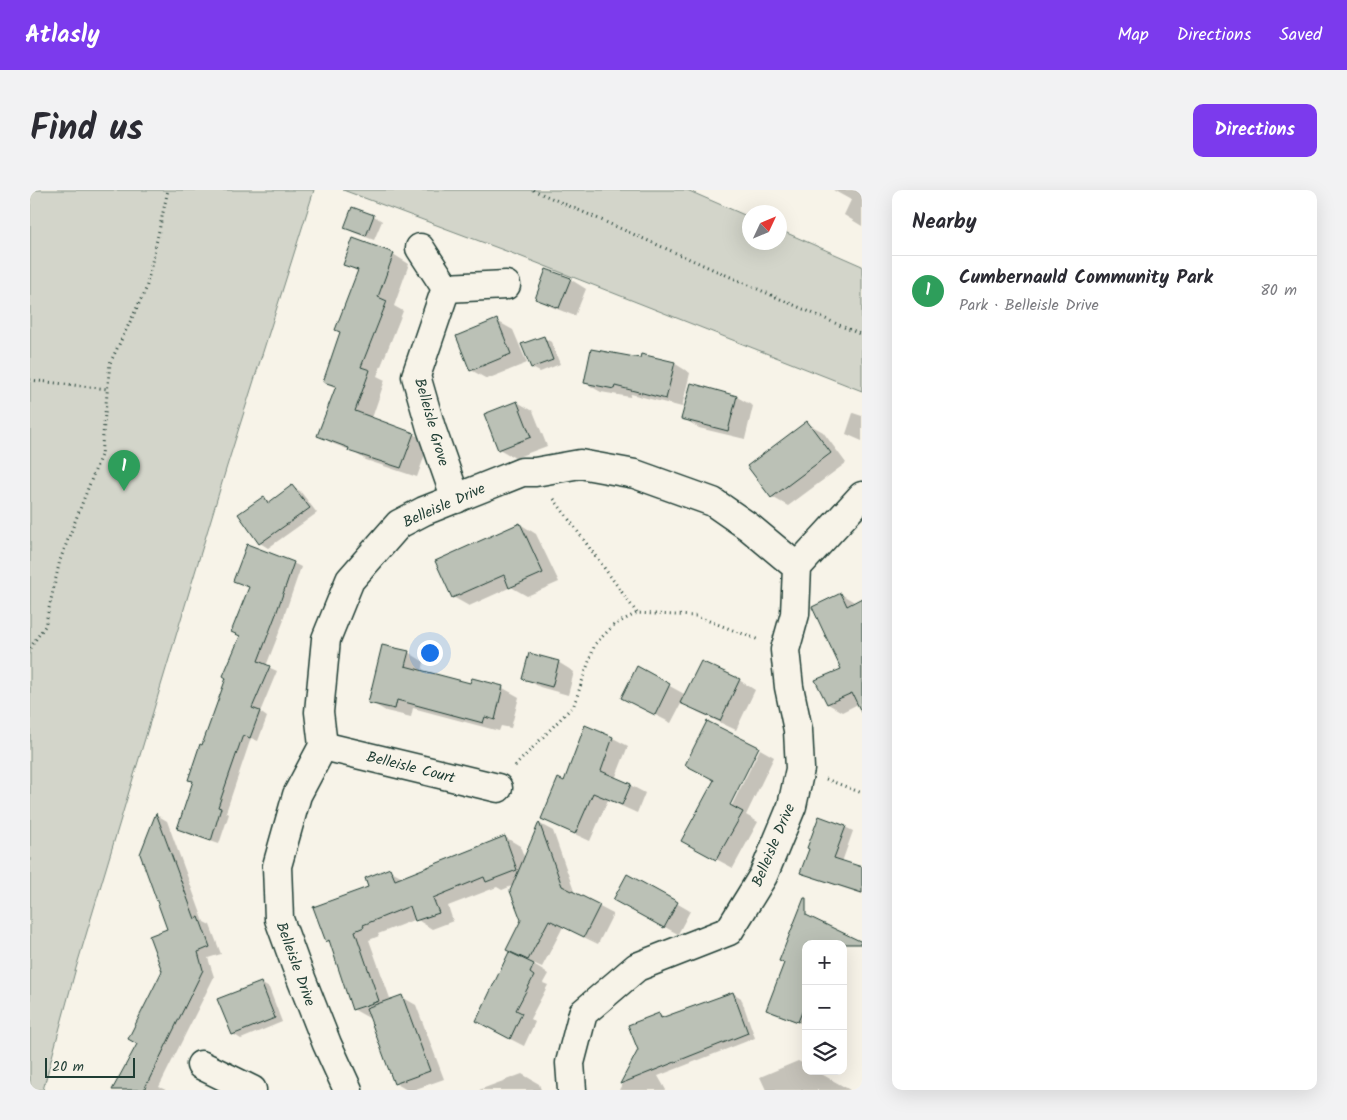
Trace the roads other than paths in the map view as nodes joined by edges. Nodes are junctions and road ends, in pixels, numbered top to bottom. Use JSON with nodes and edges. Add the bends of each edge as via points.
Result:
{"nodes":[{"id":1,"x":420,"y":248,"type":"dead end"},
{"id":2,"x":506,"y":285,"type":"dead end"},
{"id":3,"x":446,"y":288,"type":"junction"},
{"id":4,"x":862,"y":496,"type":"edge"},
{"id":5,"x":456,"y":498,"type":"junction"},
{"id":6,"x":797,"y":567,"type":"junction"},
{"id":7,"x":323,"y":746,"type":"junction"},
{"id":8,"x":498,"y":788,"type":"road end"},
{"id":9,"x":201,"y":1065,"type":"dead end"},
{"id":10,"x":345,"y":1089,"type":"edge"},
{"id":11,"x":252,"y":1090,"type":"edge"},
{"id":12,"x":572,"y":1090,"type":"edge"}],
"edges":[{"from":1,"to":3,"type":"street"},
{"from":2,"to":3,"type":"street"},
{"from":3,"to":5,"type":"street","name":"Belleisle Grove","via":[[416,376]]},
{"from":4,"to":6,"type":"street"},
{"from":5,"to":6,"type":"street","name":"Belleisle Drive","via":[[522,472],[580,464],[635,474],[713,502]]},
{"from":5,"to":7,"type":"street","name":"Belleisle Drive","via":[[399,524],[350,580],[326,639],[319,712]]},
{"from":6,"to":12,"type":"street","name":"Belleisle Drive","via":[[795,614],[785,650],[798,730],[800,768],[792,806],[763,876],[729,931],[637,968],[583,1013],[570,1063]]},
{"from":7,"to":8,"type":"street","name":"Belleisle Court"},
{"from":7,"to":10,"type":"street","name":"Belleisle Drive","via":[[297,795],[277,866],[279,919]]},
{"from":9,"to":11,"type":"street"}]}
